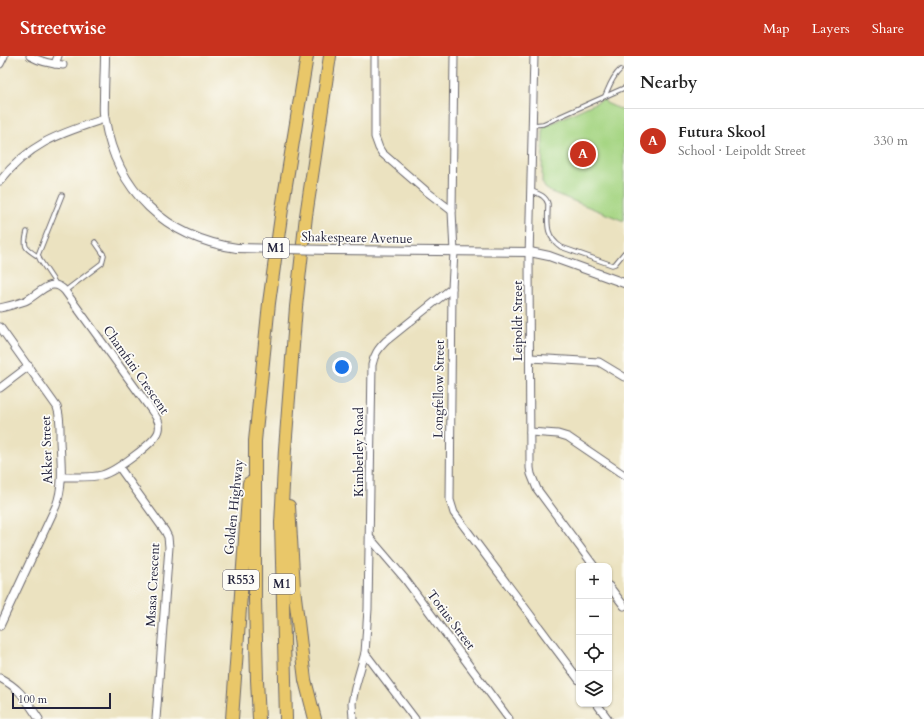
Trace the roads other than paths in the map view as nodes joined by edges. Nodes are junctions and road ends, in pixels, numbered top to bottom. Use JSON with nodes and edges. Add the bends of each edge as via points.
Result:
{"nodes":[{"id":1,"x":4,"y":56,"type":"edge"},
{"id":2,"x":30,"y":56,"type":"edge"},
{"id":3,"x":58,"y":56,"type":"edge"},
{"id":4,"x":105,"y":56,"type":"edge"},
{"id":5,"x":307,"y":56,"type":"edge"},
{"id":6,"x":330,"y":56,"type":"edge"},
{"id":7,"x":375,"y":56,"type":"edge"},
{"id":8,"x":454,"y":56,"type":"edge"},
{"id":9,"x":534,"y":56,"type":"edge"},
{"id":10,"x":0,"y":64,"type":"edge"},
{"id":11,"x":55,"y":64,"type":"junction"},
{"id":12,"x":63,"y":65,"type":"dead end"},
{"id":13,"x":620,"y":70,"type":"dead end"},
{"id":14,"x":624,"y":88,"type":"edge"},
{"id":15,"x":605,"y":96,"type":"junction"},
{"id":16,"x":104,"y":118,"type":"junction"},
{"id":17,"x":533,"y":125,"type":"junction"},
{"id":18,"x":0,"y":181,"type":"edge"},
{"id":19,"x":532,"y":191,"type":"junction"},
{"id":20,"x":62,"y":195,"type":"dead end"},
{"id":21,"x":452,"y":211,"type":"junction"},
{"id":22,"x":27,"y":232,"type":"dead end"},
{"id":23,"x":95,"y":242,"type":"dead end"},
{"id":24,"x":454,"y":252,"type":"junction"},
{"id":25,"x":530,"y":252,"type":"junction"},
{"id":26,"x":624,"y":253,"type":"edge"},
{"id":27,"x":39,"y":257,"type":"junction"},
{"id":28,"x":624,"y":283,"type":"edge"},
{"id":29,"x":56,"y":284,"type":"junction"},
{"id":30,"x":452,"y":288,"type":"junction"},
{"id":31,"x":65,"y":291,"type":"junction"},
{"id":32,"x":0,"y":308,"type":"edge"},
{"id":33,"x":0,"y":327,"type":"edge"},
{"id":34,"x":530,"y":358,"type":"junction"},
{"id":35,"x":29,"y":366,"type":"junction"},
{"id":36,"x":624,"y":377,"type":"edge"},
{"id":37,"x":0,"y":388,"type":"edge"},
{"id":38,"x":530,"y":432,"type":"junction"},
{"id":39,"x":255,"y":441,"type":"junction"},
{"id":40,"x":285,"y":449,"type":"junction"},
{"id":41,"x":119,"y":467,"type":"junction"},
{"id":42,"x":624,"y":475,"type":"edge"},
{"id":43,"x":62,"y":477,"type":"junction"},
{"id":44,"x":370,"y":538,"type":"junction"},
{"id":45,"x":592,"y":563,"type":"edge"},
{"id":46,"x":612,"y":590,"type":"edge"},
{"id":47,"x":624,"y":606,"type":"edge"},
{"id":48,"x":0,"y":626,"type":"edge"},
{"id":49,"x":365,"y":653,"type":"junction"},
{"id":50,"x":576,"y":676,"type":"edge"},
{"id":51,"x":0,"y":678,"type":"edge"},
{"id":52,"x":599,"y":707,"type":"edge"},
{"id":53,"x":39,"y":719,"type":"edge"},
{"id":54,"x":156,"y":719,"type":"edge"},
{"id":55,"x":232,"y":719,"type":"edge"},
{"id":56,"x":260,"y":719,"type":"edge"},
{"id":57,"x":286,"y":719,"type":"edge"},
{"id":58,"x":315,"y":719,"type":"edge"},
{"id":59,"x":353,"y":719,"type":"edge"},
{"id":60,"x":415,"y":719,"type":"edge"},
{"id":61,"x":509,"y":719,"type":"edge"},
{"id":62,"x":608,"y":719,"type":"edge"}],
"edges":[{"from":1,"to":10,"type":"street"},
{"from":2,"to":11,"type":"street"},
{"from":3,"to":11,"type":"street"},
{"from":4,"to":16,"type":"street","name":"Shakespeare Avenue"},
{"from":5,"to":39,"type":"highway","number":"M1","via":[[270,295]]},
{"from":6,"to":40,"type":"highway","number":"M1","via":[[306,216]]},
{"from":7,"to":21,"type":"street","via":[[375,137],[379,148]]},
{"from":8,"to":21,"type":"street","name":"Longfellow Street"},
{"from":9,"to":17,"type":"street","name":"Leipoldt Street"},
{"from":11,"to":12,"type":"street"},
{"from":13,"to":15,"type":"lane"},
{"from":14,"to":15,"type":"lane"},
{"from":15,"to":17,"type":"lane","via":[[543,124]]},
{"from":16,"to":18,"type":"street","via":[[40,144],[21,157]]},
{"from":16,"to":24,"type":"street","name":"Shakespeare Avenue","bridge":true,"via":[[110,144],[120,167],[145,204],[180,231],[208,242],[237,248]]},
{"from":17,"to":19,"type":"street","name":"Leipoldt Street"},
{"from":19,"to":25,"type":"street","name":"Leipoldt Street"},
{"from":19,"to":26,"type":"lane","via":[[547,200],[548,234],[561,247],[612,265]]},
{"from":20,"to":27,"type":"lane"},
{"from":21,"to":24,"type":"street","name":"Longfellow Street"},
{"from":22,"to":27,"type":"lane","via":[[25,247]]},
{"from":23,"to":31,"type":"lane","via":[[103,254],[103,261]]},
{"from":24,"to":25,"type":"street","name":"Shakespeare Avenue"},
{"from":24,"to":30,"type":"street","name":"Longfellow Street"},
{"from":25,"to":28,"type":"street","name":"Shakespeare Avenue","via":[[549,256]]},
{"from":25,"to":34,"type":"street","name":"Leipoldt Street"},
{"from":27,"to":29,"type":"lane"},
{"from":29,"to":31,"type":"street","name":"Chamfuti Crescent"},
{"from":29,"to":32,"type":"street","via":[[24,302]]},
{"from":30,"to":44,"type":"street","name":"Kimberley Road","via":[[386,341],[373,358]]},
{"from":30,"to":50,"type":"street","name":"Longfellow Street","via":[[451,506]]},
{"from":31,"to":41,"type":"street","name":"Chamfuti Crescent","via":[[159,423],[159,431],[154,440]]},
{"from":33,"to":35,"type":"street","name":"Akker Street"},
{"from":34,"to":36,"type":"street","via":[[599,362]]},
{"from":34,"to":38,"type":"street","name":"Leipoldt Street"},
{"from":35,"to":37,"type":"street"},
{"from":35,"to":43,"type":"street","name":"Akker Street","via":[[58,410]]},
{"from":38,"to":42,"type":"street","via":[[568,437]]},
{"from":38,"to":45,"type":"street","name":"Leipoldt Street","via":[[530,468],[535,485]]},
{"from":39,"to":55,"type":"highway","name":"Golden Highway","number":"R553","via":[[247,495]]},
{"from":39,"to":56,"type":"highway","number":"M1","via":[[255,600]]},
{"from":40,"to":57,"type":"highway","number":"M1","via":[[281,524]]},
{"from":40,"to":58,"type":"highway","via":[[295,596],[305,680]]},
{"from":41,"to":43,"type":"street","name":"Chamfuti Crescent","via":[[100,476]]},
{"from":41,"to":54,"type":"street","name":"Msasa Crescent","via":[[160,522],[168,537]]},
{"from":43,"to":48,"type":"street","name":"Akker Street","via":[[56,506]]},
{"from":44,"to":49,"type":"street","name":"Kimberley Road"},
{"from":44,"to":61,"type":"street","name":"Totius Street","via":[[405,579]]},
{"from":46,"to":47,"type":"street"},
{"from":49,"to":59,"type":"street","name":"Kimberley Road","via":[[352,703]]},
{"from":49,"to":60,"type":"street"},
{"from":51,"to":53,"type":"street","via":[[19,691]]},
{"from":52,"to":62,"type":"street"}]}
